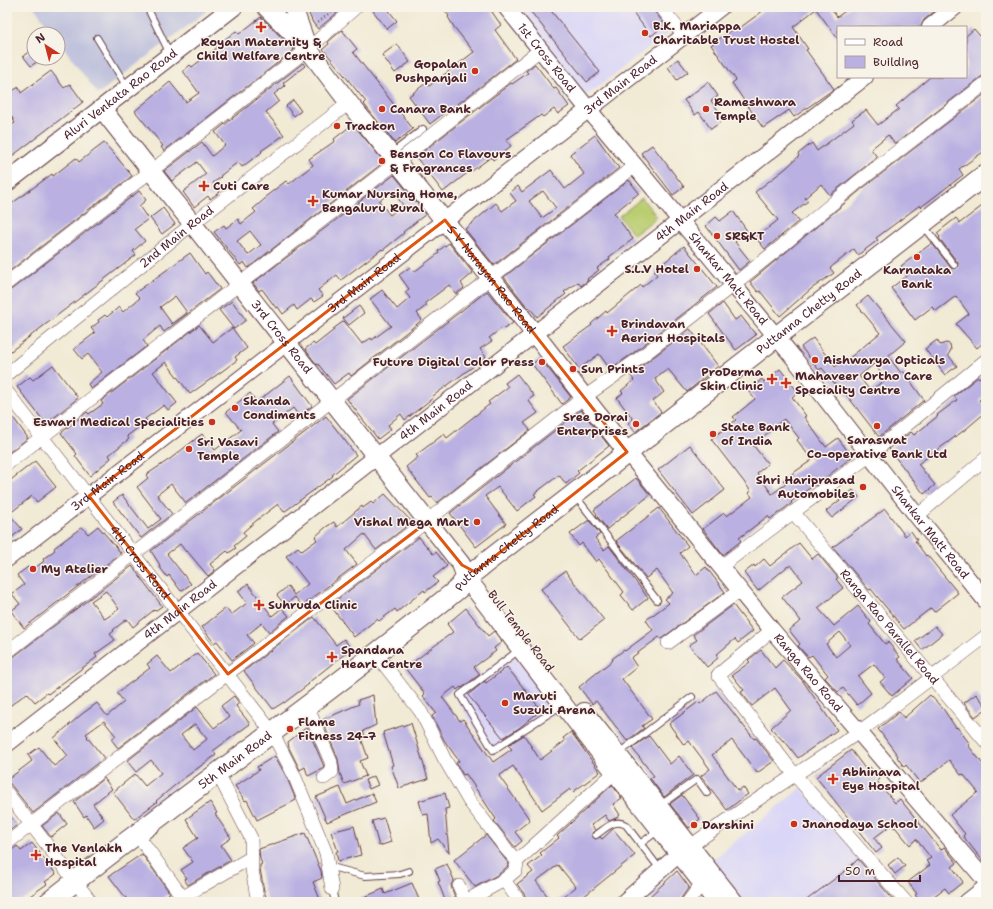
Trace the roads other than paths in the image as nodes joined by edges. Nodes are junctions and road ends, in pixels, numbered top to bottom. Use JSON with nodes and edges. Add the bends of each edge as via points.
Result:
{"nodes":[{"id":1,"x":147,"y":7,"type":"edge"},
{"id":2,"x":233,"y":7,"type":"edge"},
{"id":3,"x":266,"y":7,"type":"edge"},
{"id":4,"x":293,"y":7,"type":"edge"},
{"id":5,"x":356,"y":7,"type":"edge"},
{"id":6,"x":506,"y":7,"type":"edge"},
{"id":7,"x":661,"y":7,"type":"edge"},
{"id":8,"x":721,"y":7,"type":"edge"},
{"id":9,"x":955,"y":7,"type":"edge"},
{"id":10,"x":931,"y":26,"type":"edge"},
{"id":11,"x":684,"y":36,"type":"junction"},
{"id":12,"x":96,"y":38,"type":"dead end"},
{"id":13,"x":305,"y":41,"type":"junction"},
{"id":14,"x":540,"y":50,"type":"junction"},
{"id":15,"x":171,"y":55,"type":"junction"},
{"id":16,"x":864,"y":78,"type":"edge"},
{"id":17,"x":986,"y":83,"type":"edge"},
{"id":18,"x":128,"y":88,"type":"junction"},
{"id":19,"x":349,"y":103,"type":"junction"},
{"id":20,"x":102,"y":109,"type":"junction"},
{"id":21,"x":588,"y":109,"type":"junction"},
{"id":22,"x":423,"y":130,"type":"dead end"},
{"id":23,"x":394,"y":158,"type":"junction"},
{"id":24,"x":636,"y":165,"type":"junction"},
{"id":25,"x":150,"y":171,"type":"junction"},
{"id":26,"x":986,"y":174,"type":"edge"},
{"id":27,"x":7,"y":182,"type":"edge"},
{"id":28,"x":986,"y":184,"type":"edge"},
{"id":29,"x":445,"y":220,"type":"junction"},
{"id":30,"x":681,"y":221,"type":"junction"},
{"id":31,"x":192,"y":224,"type":"junction"},
{"id":32,"x":927,"y":230,"type":"junction"},
{"id":33,"x":954,"y":265,"type":"dead end"},
{"id":34,"x":491,"y":278,"type":"junction"},
{"id":35,"x":7,"y":283,"type":"edge"},
{"id":36,"x":239,"y":284,"type":"junction"},
{"id":37,"x":733,"y":285,"type":"junction"},
{"id":38,"x":534,"y":334,"type":"junction"},
{"id":39,"x":779,"y":340,"type":"junction"},
{"id":40,"x":286,"y":343,"type":"junction"},
{"id":41,"x":986,"y":360,"type":"edge"},
{"id":42,"x":7,"y":374,"type":"edge"},
{"id":43,"x":7,"y":392,"type":"edge"},
{"id":44,"x":583,"y":398,"type":"junction"},
{"id":45,"x":332,"y":401,"type":"junction"},
{"id":46,"x":42,"y":436,"type":"junction"},
{"id":47,"x":870,"y":454,"type":"junction"},
{"id":48,"x":630,"y":456,"type":"junction"},
{"id":49,"x":376,"y":457,"type":"junction"},
{"id":50,"x":986,"y":458,"type":"edge"},
{"id":51,"x":7,"y":464,"type":"edge"},
{"id":52,"x":89,"y":496,"type":"junction"},
{"id":53,"x":580,"y":502,"type":"junction"},
{"id":54,"x":793,"y":512,"type":"junction"},
{"id":55,"x":917,"y":516,"type":"junction"},
{"id":56,"x":427,"y":522,"type":"junction"},
{"id":57,"x":134,"y":554,"type":"junction"},
{"id":58,"x":7,"y":559,"type":"edge"},
{"id":59,"x":720,"y":567,"type":"junction"},
{"id":60,"x":469,"y":578,"type":"junction"},
{"id":61,"x":739,"y":590,"type":"junction"},
{"id":62,"x":657,"y":600,"type":"dead end"},
{"id":63,"x":986,"y":601,"type":"edge"},
{"id":64,"x":179,"y":611,"type":"junction"},
{"id":65,"x":772,"y":630,"type":"junction"},
{"id":66,"x":986,"y":636,"type":"edge"},
{"id":67,"x":668,"y":643,"type":"dead end"},
{"id":68,"x":521,"y":649,"type":"junction"},
{"id":69,"x":7,"y":652,"type":"edge"},
{"id":70,"x":376,"y":654,"type":"junction"},
{"id":71,"x":228,"y":674,"type":"junction"},
{"id":72,"x":932,"y":678,"type":"junction"},
{"id":73,"x":692,"y":697,"type":"dead end"},
{"id":74,"x":563,"y":704,"type":"junction"},
{"id":75,"x":307,"y":706,"type":"junction"},
{"id":76,"x":859,"y":731,"type":"junction"},
{"id":77,"x":272,"y":732,"type":"junction"},
{"id":78,"x":986,"y":742,"type":"edge"},
{"id":79,"x":7,"y":744,"type":"edge"},
{"id":80,"x":613,"y":763,"type":"junction"},
{"id":81,"x":218,"y":774,"type":"junction"},
{"id":82,"x":794,"y":774,"type":"junction"},
{"id":83,"x":324,"y":778,"type":"dead end"},
{"id":84,"x":7,"y":793,"type":"edge"},
{"id":85,"x":707,"y":793,"type":"dead end"},
{"id":86,"x":658,"y":807,"type":"junction"},
{"id":87,"x":31,"y":825,"type":"junction"},
{"id":88,"x":660,"y":830,"type":"junction"},
{"id":89,"x":137,"y":834,"type":"junction"},
{"id":90,"x":596,"y":835,"type":"dead end"},
{"id":91,"x":7,"y":844,"type":"edge"},
{"id":92,"x":640,"y":844,"type":"junction"},
{"id":93,"x":685,"y":850,"type":"junction"},
{"id":94,"x":252,"y":857,"type":"junction"},
{"id":95,"x":517,"y":861,"type":"junction"},
{"id":96,"x":328,"y":866,"type":"junction"},
{"id":97,"x":661,"y":870,"type":"junction"},
{"id":98,"x":409,"y":871,"type":"dead end"},
{"id":99,"x":504,"y":880,"type":"junction"},
{"id":100,"x":75,"y":881,"type":"junction"},
{"id":101,"x":986,"y":881,"type":"edge"},
{"id":102,"x":702,"y":883,"type":"junction"},
{"id":103,"x":459,"y":886,"type":"dead end"},
{"id":104,"x":986,"y":887,"type":"edge"},
{"id":105,"x":332,"y":889,"type":"joint"},
{"id":106,"x":185,"y":899,"type":"edge"},
{"id":107,"x":48,"y":902,"type":"edge"},
{"id":108,"x":91,"y":902,"type":"edge"},
{"id":109,"x":258,"y":902,"type":"edge"},
{"id":110,"x":335,"y":902,"type":"edge"},
{"id":111,"x":466,"y":902,"type":"edge"},
{"id":112,"x":520,"y":902,"type":"edge"},
{"id":113,"x":624,"y":902,"type":"edge"},
{"id":114,"x":688,"y":902,"type":"edge"},
{"id":115,"x":717,"y":902,"type":"edge"},
{"id":116,"x":734,"y":902,"type":"edge"},
{"id":117,"x":906,"y":902,"type":"edge"},
{"id":118,"x":967,"y":902,"type":"edge"}],
"edges":[{"from":1,"to":15,"type":"lane"},
{"from":2,"to":15,"type":"main road","name":"Aluri Venkata Rao Road"},
{"from":3,"to":13,"type":"main road"},
{"from":4,"to":13,"type":"main road","name":"S V Narayan Rao Road"},
{"from":5,"to":13,"type":"street"},
{"from":6,"to":14,"type":"street","name":"1st Cross Road"},
{"from":7,"to":11,"type":"street"},
{"from":8,"to":11,"type":"street","name":"3rd Main Road"},
{"from":9,"to":10,"type":"street"},
{"from":11,"to":21,"type":"street","name":"3rd Main Road"},
{"from":12,"to":18,"type":"lane"},
{"from":13,"to":19,"type":"main road","name":"S V Narayan Rao Road"},
{"from":13,"to":25,"type":"street"},
{"from":14,"to":21,"type":"street","name":"1st Cross Road"},
{"from":14,"to":23,"type":"street"},
{"from":15,"to":18,"type":"main road","name":"Aluri Venkata Rao Road"},
{"from":16,"to":30,"type":"street","name":"4th Main Road"},
{"from":17,"to":37,"type":"street","via":[[858,182]]},
{"from":18,"to":20,"type":"main road","name":"Aluri Venkata Rao Road"},
{"from":19,"to":23,"type":"main road","name":"S V Narayan Rao Road"},
{"from":19,"to":31,"type":"street","name":"2nd Main Road"},
{"from":20,"to":25,"type":"main road","name":"3rd Cross Road"},
{"from":20,"to":27,"type":"main road","name":"Aluri Venkata Rao Road"},
{"from":21,"to":24,"type":"street","name":"Shankar Matt Road"},
{"from":21,"to":29,"type":"street","name":"3rd Main Road"},
{"from":22,"to":23,"type":"lane"},
{"from":23,"to":29,"type":"main road","name":"S V Narayan Rao Road"},
{"from":23,"to":36,"type":"street"},
{"from":24,"to":30,"type":"street","name":"Shankar Matt Road"},
{"from":24,"to":34,"type":"street"},
{"from":25,"to":31,"type":"main road","name":"3rd Cross Road"},
{"from":25,"to":35,"type":"street"},
{"from":26,"to":39,"type":"main road","name":"Puttanna Chetty Road"},
{"from":28,"to":32,"type":"main road","name":"Puttanna Chetty Road"},
{"from":29,"to":34,"type":"main road","name":"S V Narayan Rao Road"},
{"from":29,"to":40,"type":"street","name":"3rd Main Road"},
{"from":30,"to":37,"type":"street","name":"Shankar Matt Road"},
{"from":30,"to":38,"type":"street","name":"4th Main Road"},
{"from":31,"to":36,"type":"main road","name":"3rd Cross Road"},
{"from":31,"to":42,"type":"street","name":"2nd Main Road"},
{"from":32,"to":33,"type":"lane"},
{"from":32,"to":39,"type":"main road","name":"Puttanna Chetty Road"},
{"from":34,"to":38,"type":"main road","name":"S V Narayan Rao Road"},
{"from":34,"to":45,"type":"street"},
{"from":36,"to":40,"type":"main road","name":"3rd Cross Road"},
{"from":36,"to":46,"type":"street"},
{"from":37,"to":39,"type":"street","name":"Shankar Matt Road"},
{"from":37,"to":44,"type":"street","via":[[637,360]]},
{"from":38,"to":44,"type":"main road","name":"S V Narayan Rao Road"},
{"from":38,"to":49,"type":"street","name":"4th Main Road"},
{"from":39,"to":47,"type":"street","name":"Shankar Matt Road"},
{"from":39,"to":48,"type":"main road","name":"Puttanna Chetty Road"},
{"from":40,"to":45,"type":"main road","name":"3rd Cross Road"},
{"from":40,"to":52,"type":"street","name":"3rd Main Road"},
{"from":41,"to":47,"type":"street"},
{"from":43,"to":46,"type":"street","name":"4th Cross Road"},
{"from":44,"to":48,"type":"main road","name":"S V Narayan Rao Road"},
{"from":44,"to":56,"type":"street"},
{"from":45,"to":49,"type":"main road","name":"3rd Cross Road"},
{"from":45,"to":57,"type":"street"},
{"from":46,"to":51,"type":"street"},
{"from":46,"to":52,"type":"street","name":"4th Cross Road"},
{"from":47,"to":54,"type":"street"},
{"from":47,"to":55,"type":"street","name":"Shankar Matt Road"},
{"from":48,"to":53,"type":"main road","name":"Puttanna Chetty Road"},
{"from":48,"to":59,"type":"street","name":"Ranga Rao Road"},
{"from":48,"to":60,"type":"main road","name":"Puttanna Chetty Road"},
{"from":49,"to":56,"type":"main road","name":"3rd Cross Road"},
{"from":49,"to":64,"type":"street","name":"4th Main Road"},
{"from":50,"to":55,"type":"street"},
{"from":52,"to":57,"type":"street","name":"4th Cross Road"},
{"from":52,"to":58,"type":"street","name":"3rd Main Road"},
{"from":53,"to":60,"type":"main road","name":"Puttanna Chetty Road"},
{"from":53,"to":62,"type":"lane"},
{"from":54,"to":59,"type":"street"},
{"from":54,"to":72,"type":"street","name":"Ranga Rao Parallel Road"},
{"from":55,"to":63,"type":"street","name":"Shankar Matt Road"},
{"from":56,"to":60,"type":"main road","name":"3rd Cross Road"},
{"from":56,"to":71,"type":"street"},
{"from":57,"to":64,"type":"street","name":"4th Cross Road"},
{"from":57,"to":69,"type":"street"},
{"from":59,"to":61,"type":"street","name":"Ranga Rao Road"},
{"from":60,"to":68,"type":"main road","name":"Bull Temple Road"},
{"from":60,"to":70,"type":"main road","name":"5th Main Road"},
{"from":60,"to":80,"type":"main road","name":"Bull Temple Road"},
{"from":61,"to":65,"type":"street","name":"Ranga Rao Road"},
{"from":61,"to":67,"type":"street"},
{"from":64,"to":71,"type":"street","name":"4th Cross Road"},
{"from":64,"to":79,"type":"street","name":"4th Main Road"},
{"from":65,"to":76,"type":"street","name":"Ranga Rao Road"},
{"from":65,"to":82,"type":"street","via":[[718,675]]},
{"from":66,"to":72,"type":"street"},
{"from":68,"to":74,"type":"main road","name":"Bull Temple Road"},
{"from":68,"to":74,"type":"lane","via":[[460,695],[493,750]]},
{"from":70,"to":75,"type":"main road","name":"5th Main Road"},
{"from":70,"to":95,"type":"street","via":[[421,712],[469,801]]},
{"from":71,"to":77,"type":"street","name":"4th Cross Road"},
{"from":71,"to":87,"type":"street"},
{"from":72,"to":76,"type":"street"},
{"from":72,"to":78,"type":"street","name":"Ranga Rao Parallel Road"},
{"from":73,"to":80,"type":"lane"},
{"from":74,"to":80,"type":"main road","name":"Bull Temple Road"},
{"from":75,"to":77,"type":"main road","name":"5th Main Road"},
{"from":75,"to":83,"type":"street","via":[[332,762],[332,772]]},
{"from":76,"to":82,"type":"street"},
{"from":76,"to":101,"type":"street","name":"Ranga Rao Road"},
{"from":77,"to":81,"type":"main road","name":"5th Main Road"},
{"from":77,"to":96,"type":"street","name":"4th Cross Road","via":[[294,776],[326,853]]},
{"from":80,"to":86,"type":"main road","name":"Bull Temple Road"},
{"from":80,"to":88,"type":"main road","name":"Bull Temple Road"},
{"from":80,"to":95,"type":"street"},
{"from":81,"to":89,"type":"main road","name":"5th Main Road"},
{"from":81,"to":94,"type":"street","via":[[251,838]]},
{"from":82,"to":93,"type":"street"},
{"from":82,"to":117,"type":"street"},
{"from":84,"to":87,"type":"street"},
{"from":85,"to":86,"type":"lane","via":[[697,779]]},
{"from":86,"to":93,"type":"main road","name":"Bull Temple Road"},
{"from":87,"to":91,"type":"street"},
{"from":87,"to":100,"type":"street"},
{"from":88,"to":92,"type":"lane"},
{"from":88,"to":93,"type":"main road","name":"Bull Temple Road"},
{"from":89,"to":100,"type":"main road","name":"5th Main Road"},
{"from":89,"to":106,"type":"street"},
{"from":90,"to":92,"type":"lane","via":[[618,822],[626,825]]},
{"from":92,"to":97,"type":"lane"},
{"from":93,"to":97,"type":"street"},
{"from":93,"to":102,"type":"main road","name":"Bull Temple Road"},
{"from":93,"to":116,"type":"main road","name":"Bull Temple Road"},
{"from":94,"to":106,"type":"street"},
{"from":94,"to":109,"type":"street"},
{"from":95,"to":99,"type":"street","via":[[516,870]]},
{"from":96,"to":98,"type":"lane","via":[[365,876]]},
{"from":96,"to":105,"type":"street","name":"4th Cross Road"},
{"from":97,"to":113,"type":"street"},
{"from":99,"to":111,"type":"street"},
{"from":99,"to":112,"type":"street"},
{"from":100,"to":107,"type":"main road","name":"5th Main Road"},
{"from":100,"to":108,"type":"street"},
{"from":102,"to":114,"type":"street"},
{"from":102,"to":115,"type":"main road","name":"Bull Temple Road"},
{"from":103,"to":111,"type":"street"},
{"from":104,"to":118,"type":"street"},
{"from":105,"to":110,"type":"lane"}]}
